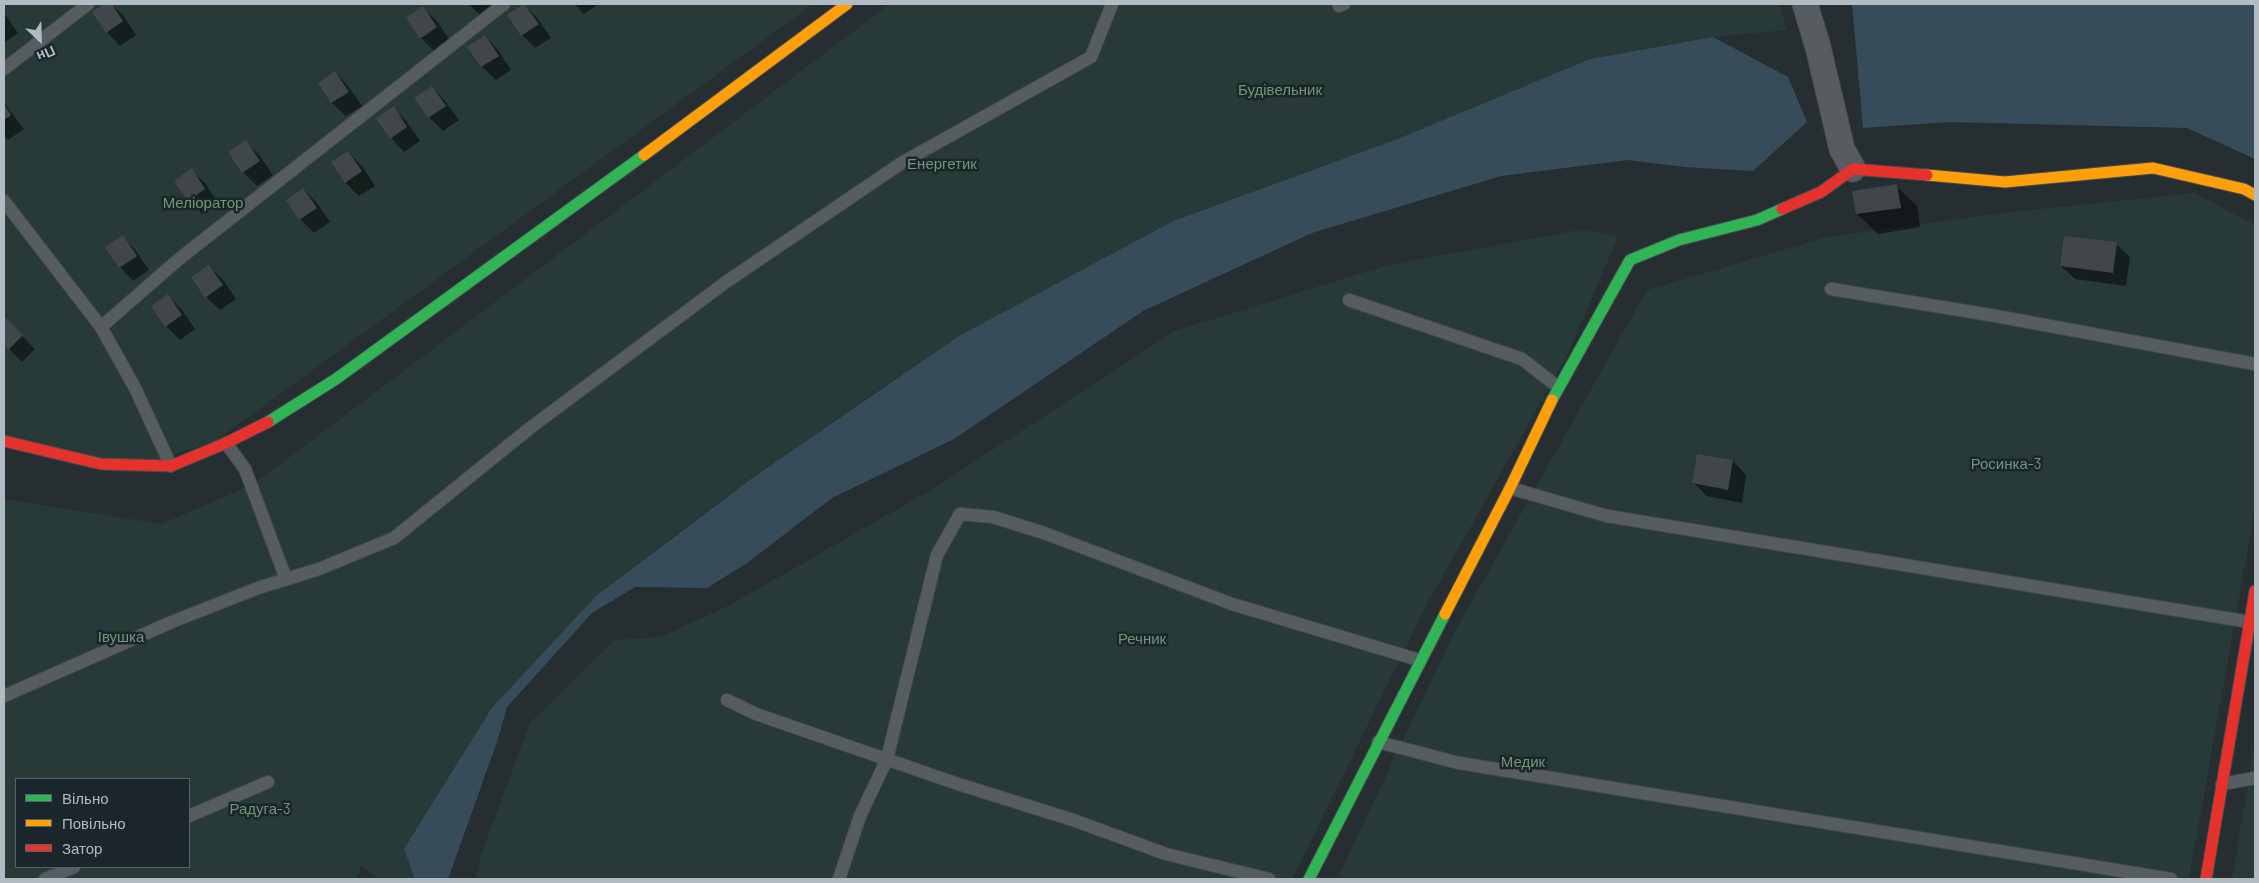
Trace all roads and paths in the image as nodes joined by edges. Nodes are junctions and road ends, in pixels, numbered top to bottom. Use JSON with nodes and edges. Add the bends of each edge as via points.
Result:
{"nodes":[{"id":1,"x":88,"y":4,"type":"edge"},
{"id":2,"x":504,"y":4,"type":"edge"},
{"id":3,"x":847,"y":4,"type":"edge"},
{"id":4,"x":1112,"y":4,"type":"edge"},
{"id":5,"x":1805,"y":4,"type":"edge"},
{"id":6,"x":4,"y":69,"type":"edge"},
{"id":7,"x":1853,"y":169,"type":"junction"},
{"id":8,"x":2255,"y":195,"type":"edge"},
{"id":9,"x":4,"y":202,"type":"edge"},
{"id":10,"x":1831,"y":289,"type":"dead end"},
{"id":11,"x":1349,"y":300,"type":"dead end"},
{"id":12,"x":101,"y":327,"type":"junction"},
{"id":13,"x":2255,"y":364,"type":"edge"},
{"id":14,"x":1558,"y":387,"type":"junction"},
{"id":15,"x":4,"y":441,"type":"edge"},
{"id":16,"x":226,"y":443,"type":"junction"},
{"id":17,"x":171,"y":466,"type":"junction"},
{"id":18,"x":1510,"y":488,"type":"junction"},
{"id":19,"x":286,"y":579,"type":"junction"},
{"id":20,"x":2255,"y":591,"type":"edge"},
{"id":21,"x":2250,"y":622,"type":"junction"},
{"id":22,"x":1419,"y":660,"type":"junction"},
{"id":23,"x":4,"y":696,"type":"edge"},
{"id":24,"x":727,"y":700,"type":"dead end"},
{"id":25,"x":1378,"y":742,"type":"junction"},
{"id":26,"x":888,"y":759,"type":"junction"},
{"id":27,"x":2255,"y":778,"type":"edge"},
{"id":28,"x":268,"y":782,"type":"dead end"},
{"id":29,"x":2222,"y":784,"type":"junction"},
{"id":30,"x":190,"y":816,"type":"edge"},
{"id":31,"x":72,"y":868,"type":"edge"},
{"id":32,"x":45,"y":879,"type":"edge"},
{"id":33,"x":839,"y":879,"type":"edge"},
{"id":34,"x":1269,"y":879,"type":"edge"},
{"id":35,"x":1309,"y":879,"type":"edge"},
{"id":36,"x":2171,"y":879,"type":"edge"},
{"id":37,"x":2206,"y":879,"type":"edge"}],
"edges":[{"from":1,"to":6,"type":"lane"},
{"from":2,"to":12,"type":"lane","via":[[179,259]]},
{"from":3,"to":16,"type":"street","via":[[336,379],[274,419]]},
{"from":4,"to":19,"type":"lane","via":[[1091,58],[903,162],[726,282],[530,428],[394,538]]},
{"from":5,"to":7,"type":"street","via":[[1842,150]]},
{"from":7,"to":8,"type":"street","via":[[2005,182],[2153,168],[2244,189]]},
{"from":7,"to":14,"type":"street","via":[[1821,192],[1757,220],[1679,240],[1630,260]]},
{"from":9,"to":12,"type":"lane"},
{"from":10,"to":13,"type":"lane"},
{"from":11,"to":14,"type":"lane","via":[[1522,359]]},
{"from":12,"to":17,"type":"lane","via":[[135,388]]},
{"from":14,"to":18,"type":"street"},
{"from":15,"to":17,"type":"street","via":[[102,464]]},
{"from":16,"to":17,"type":"street"},
{"from":16,"to":19,"type":"lane","via":[[245,469]]},
{"from":18,"to":21,"type":"lane","via":[[1607,516]]},
{"from":18,"to":22,"type":"street"},
{"from":19,"to":23,"type":"lane","via":[[174,620]]},
{"from":20,"to":21,"type":"street"},
{"from":21,"to":29,"type":"street"},
{"from":22,"to":25,"type":"street"},
{"from":22,"to":26,"type":"lane","via":[[1232,604],[1044,533],[993,517],[960,514],[937,555]]},
{"from":24,"to":26,"type":"lane","via":[[756,714]]},
{"from":25,"to":35,"type":"street"},
{"from":25,"to":36,"type":"lane","via":[[1459,763]]},
{"from":26,"to":33,"type":"lane","via":[[860,816]]},
{"from":26,"to":34,"type":"lane","via":[[1166,854]]},
{"from":27,"to":29,"type":"lane"},
{"from":28,"to":30,"type":"lane"},
{"from":29,"to":37,"type":"street"},
{"from":31,"to":32,"type":"lane"}]}
